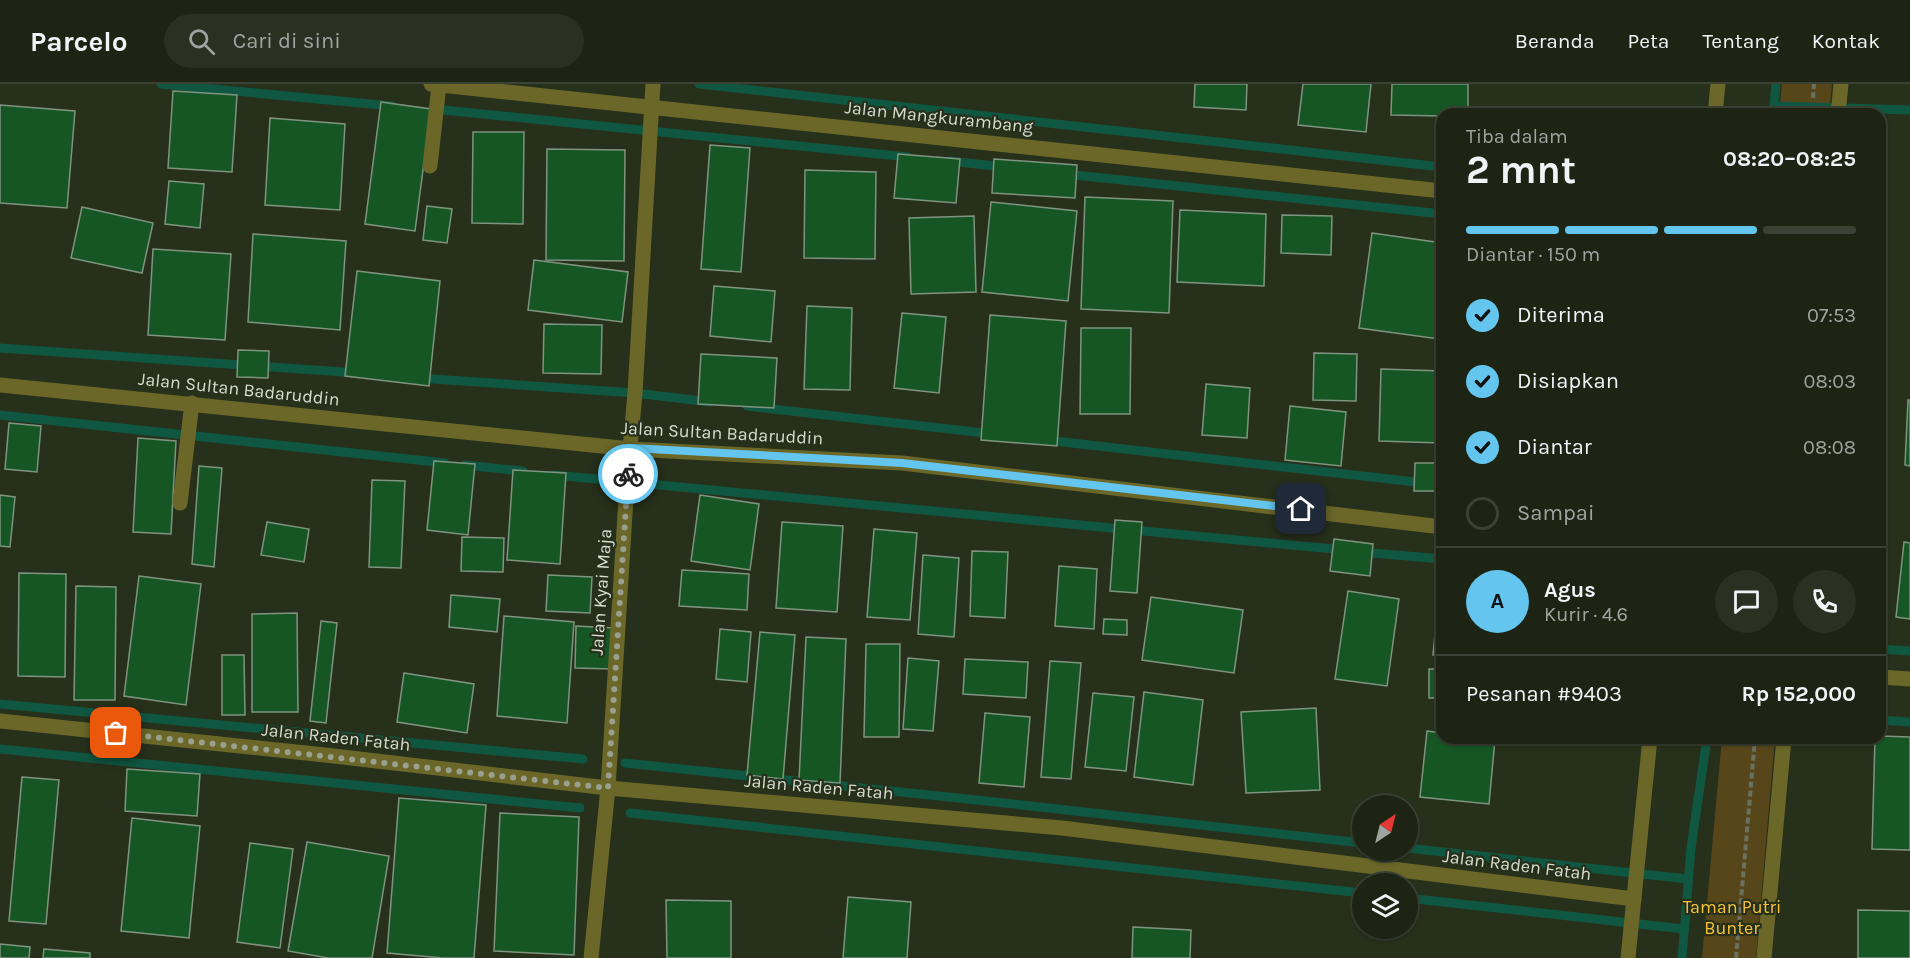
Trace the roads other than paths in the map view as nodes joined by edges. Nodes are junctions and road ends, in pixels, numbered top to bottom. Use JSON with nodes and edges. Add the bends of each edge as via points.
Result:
{"nodes":[{"id":1,"x":431,"y":84,"type":"edge"},
{"id":2,"x":653,"y":84,"type":"edge"},
{"id":3,"x":1718,"y":84,"type":"edge"},
{"id":4,"x":1840,"y":84,"type":"edge"},
{"id":5,"x":439,"y":85,"type":"edge"},
{"id":6,"x":652,"y":106,"type":"junction"},
{"id":7,"x":1716,"y":108,"type":"edge"},
{"id":8,"x":1838,"y":108,"type":"edge"},
{"id":9,"x":430,"y":166,"type":"dead end"},
{"id":10,"x":1436,"y":190,"type":"edge"},
{"id":11,"x":0,"y":385,"type":"edge"},
{"id":12,"x":192,"y":403,"type":"junction"},
{"id":13,"x":631,"y":448,"type":"junction"},
{"id":14,"x":180,"y":503,"type":"dead end"},
{"id":15,"x":1436,"y":526,"type":"edge"},
{"id":16,"x":1886,"y":677,"type":"edge"},
{"id":17,"x":1910,"y":679,"type":"edge"},
{"id":18,"x":0,"y":721,"type":"edge"},
{"id":19,"x":1649,"y":744,"type":"edge"},
{"id":20,"x":1783,"y":744,"type":"edge"},
{"id":21,"x":608,"y":788,"type":"junction"},
{"id":22,"x":1634,"y":899,"type":"junction"},
{"id":23,"x":591,"y":958,"type":"edge"},
{"id":24,"x":1628,"y":958,"type":"edge"},
{"id":25,"x":1764,"y":958,"type":"edge"}],
"edges":[{"from":1,"to":5,"type":"street","name":"Jalan Mangkurambang"},
{"from":2,"to":6,"type":"street","name":"Jalan Kyai Maja"},
{"from":3,"to":7,"type":"street"},
{"from":4,"to":8,"type":"street"},
{"from":5,"to":6,"type":"street","name":"Jalan Mangkurambang"},
{"from":5,"to":9,"type":"street"},
{"from":6,"to":10,"type":"street","name":"Jalan Mangkurambang"},
{"from":6,"to":13,"type":"street","name":"Jalan Kyai Maja"},
{"from":11,"to":12,"type":"street","name":"Jalan Sultan Badaruddin"},
{"from":12,"to":13,"type":"street","name":"Jalan Sultan Badaruddin"},
{"from":12,"to":14,"type":"street"},
{"from":13,"to":15,"type":"street","name":"Jalan Sultan Badaruddin","via":[[902,463]]},
{"from":13,"to":21,"type":"street","name":"Jalan Kyai Maja"},
{"from":16,"to":17,"type":"street"},
{"from":18,"to":21,"type":"street","name":"Jalan Raden Fatah"},
{"from":19,"to":22,"type":"street"},
{"from":20,"to":25,"type":"street"},
{"from":21,"to":22,"type":"street","name":"Jalan Raden Fatah","via":[[1062,828]]},
{"from":21,"to":23,"type":"street","name":"Jalan Kyai Maja"},
{"from":22,"to":24,"type":"street"}]}
